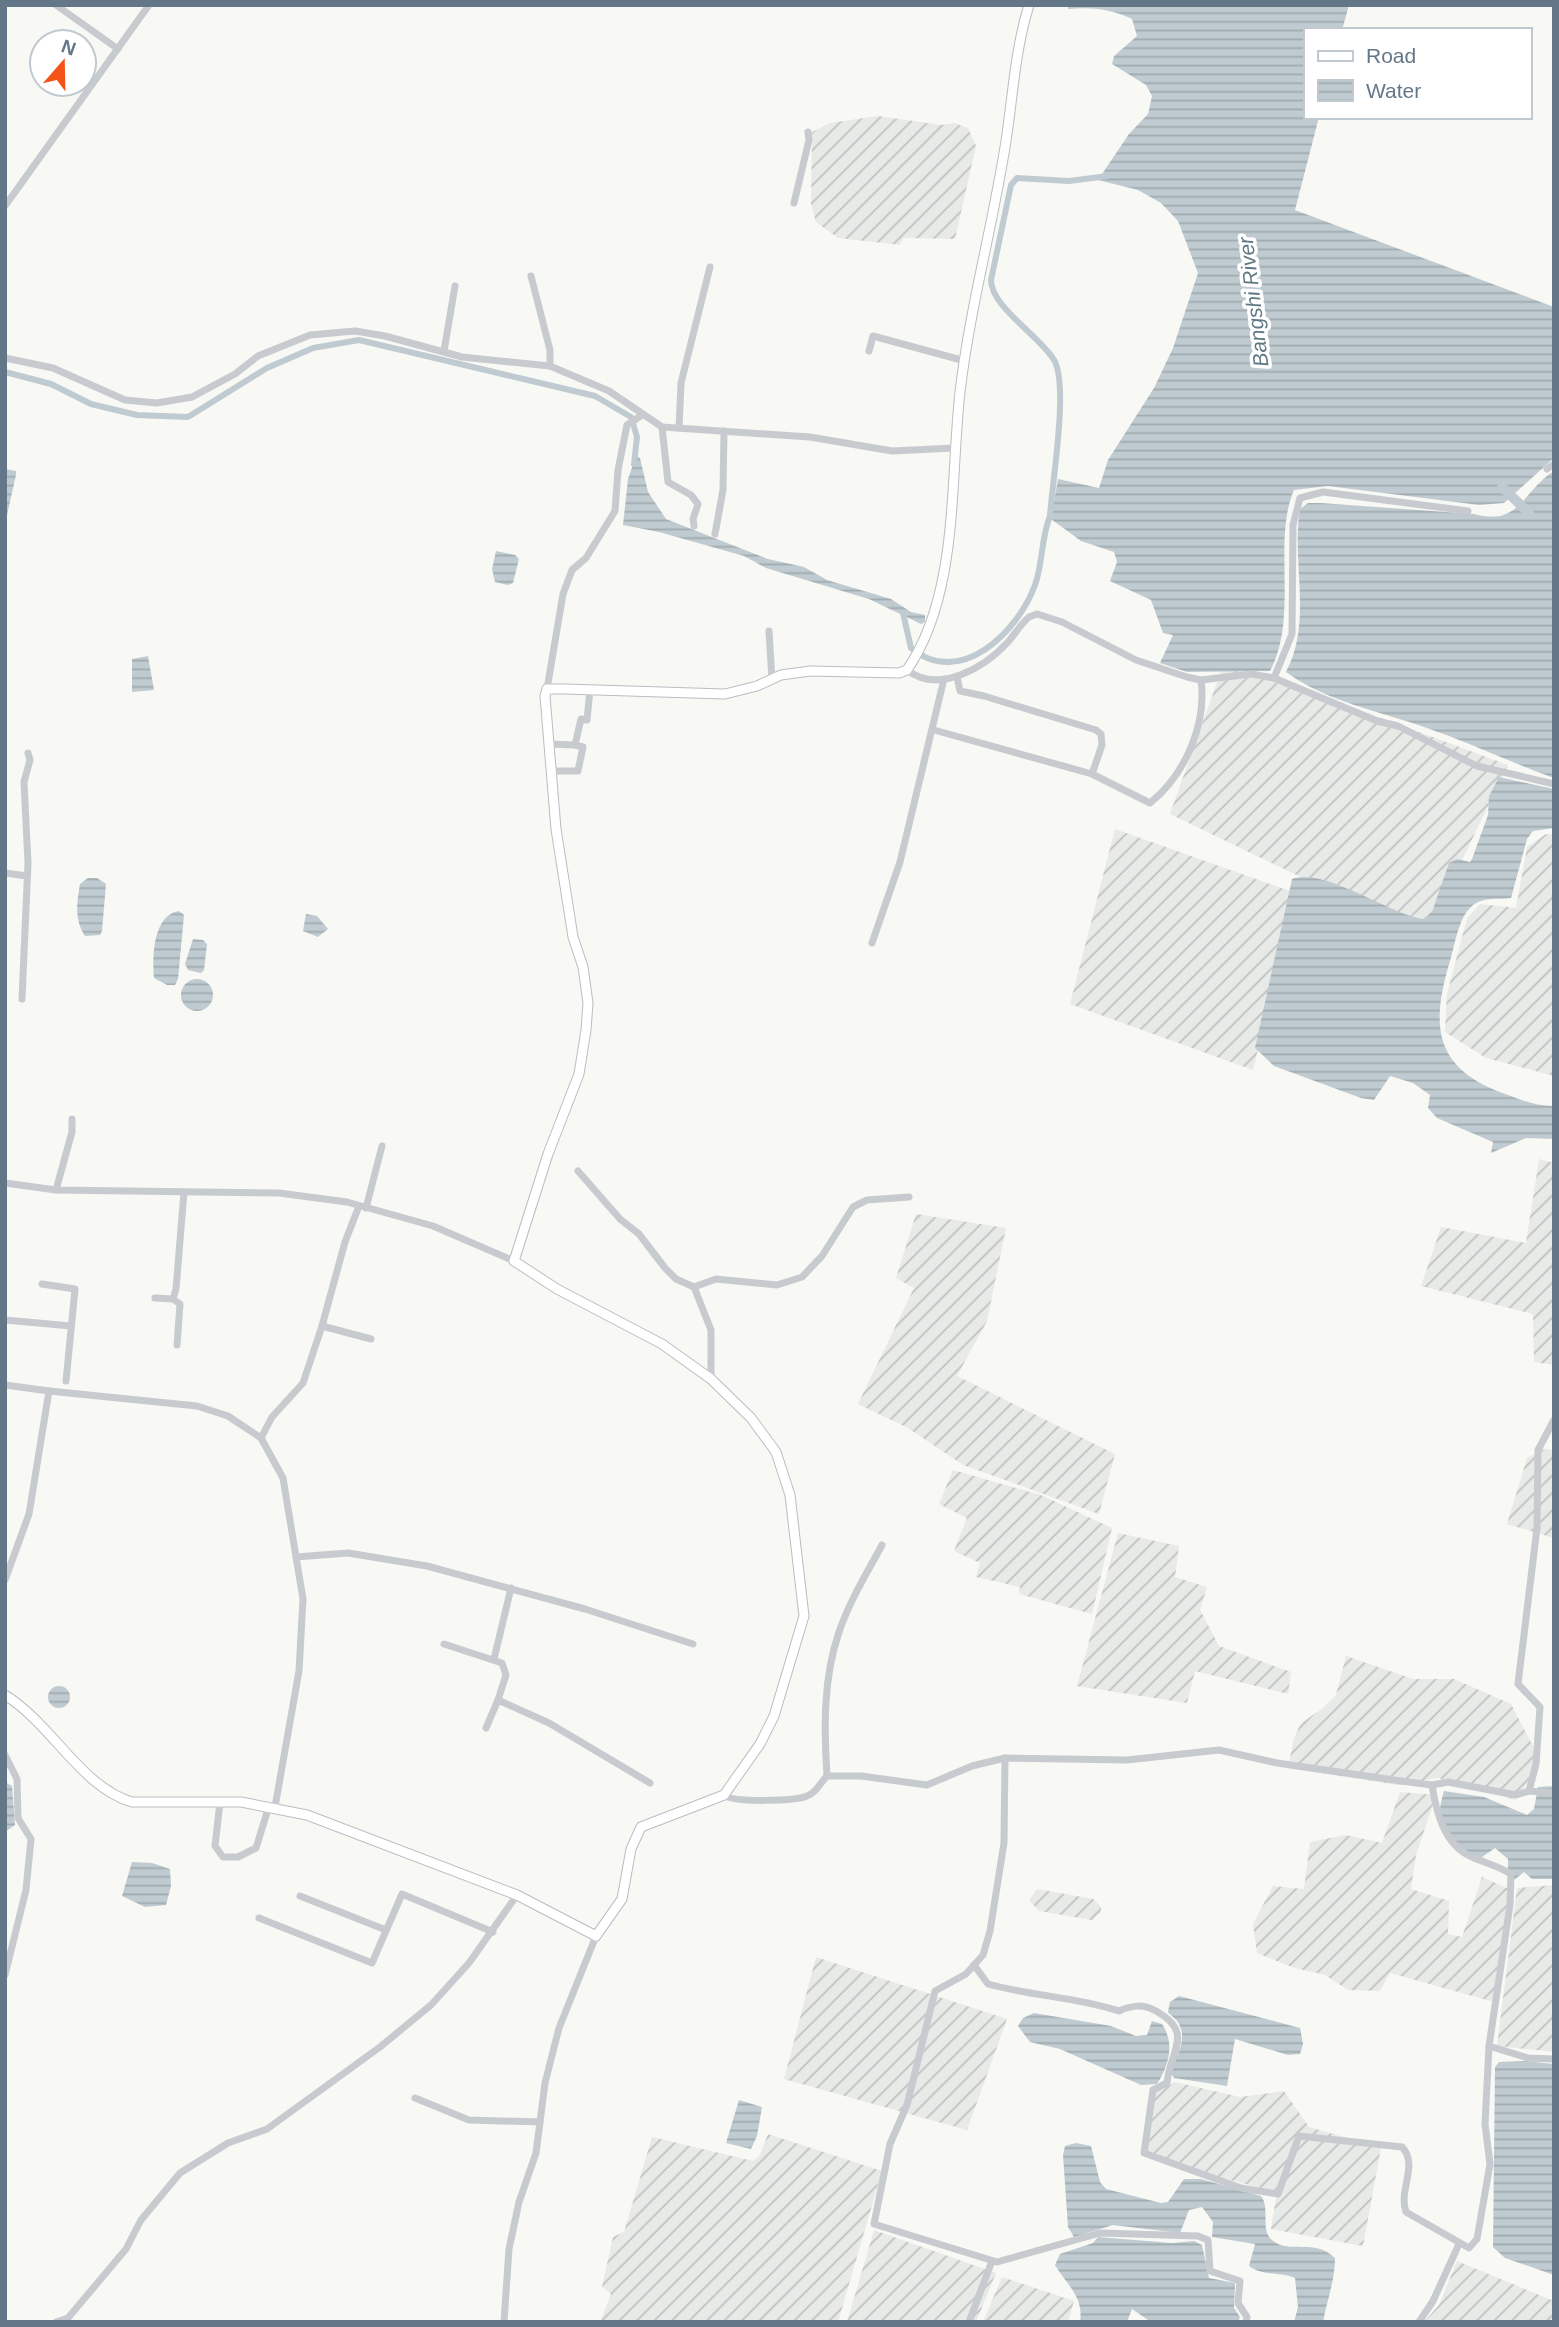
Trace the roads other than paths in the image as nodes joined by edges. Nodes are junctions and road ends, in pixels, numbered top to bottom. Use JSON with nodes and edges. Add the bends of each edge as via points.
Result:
{"nodes":[{"id":1,"x":56,"y":5,"type":"edge"},
{"id":2,"x":149,"y":5,"type":"edge"},
{"id":3,"x":1029,"y":5,"type":"edge"},
{"id":4,"x":118,"y":49,"type":"junction"},
{"id":5,"x":808,"y":132,"type":"dead end"},
{"id":6,"x":794,"y":203,"type":"dead end"},
{"id":7,"x":5,"y":206,"type":"edge"},
{"id":8,"x":710,"y":267,"type":"dead end"},
{"id":9,"x":531,"y":276,"type":"dead end"},
{"id":10,"x":455,"y":286,"type":"dead end"},
{"id":11,"x":444,"y":351,"type":"junction"},
{"id":12,"x":869,"y":351,"type":"dead end"},
{"id":13,"x":5,"y":358,"type":"edge"},
{"id":14,"x":965,"y":361,"type":"junction"},
{"id":15,"x":550,"y":366,"type":"junction"},
{"id":16,"x":640,"y":415,"type":"junction"},
{"id":17,"x":662,"y":427,"type":"junction"},
{"id":18,"x":679,"y":428,"type":"junction"},
{"id":19,"x":724,"y":431,"type":"junction"},
{"id":20,"x":954,"y":448,"type":"junction"},
{"id":21,"x":1468,"y":511,"type":"dead end"},
{"id":22,"x":694,"y":526,"type":"dead end"},
{"id":23,"x":715,"y":534,"type":"dead end"},
{"id":24,"x":769,"y":631,"type":"dead end"},
{"id":25,"x":909,"y":667,"type":"junction"},
{"id":26,"x":957,"y":677,"type":"junction"},
{"id":27,"x":1274,"y":678,"type":"junction"},
{"id":28,"x":944,"y":679,"type":"junction"},
{"id":29,"x":772,"y":680,"type":"junction"},
{"id":30,"x":1201,"y":680,"type":"junction"},
{"id":31,"x":547,"y":689,"type":"junction"},
{"id":32,"x":590,"y":690,"type":"junction"},
{"id":33,"x":934,"y":730,"type":"junction"},
{"id":34,"x":548,"y":744,"type":"junction"},
{"id":35,"x":575,"y":746,"type":"junction"},
{"id":36,"x":28,"y":752,"type":"dead end"},
{"id":37,"x":553,"y":771,"type":"junction"},
{"id":38,"x":1092,"y":774,"type":"junction"},
{"id":39,"x":1554,"y":784,"type":"edge"},
{"id":40,"x":5,"y":873,"type":"edge"},
{"id":41,"x":27,"y":876,"type":"junction"},
{"id":42,"x":872,"y":943,"type":"dead end"},
{"id":43,"x":22,"y":999,"type":"dead end"},
{"id":44,"x":72,"y":1119,"type":"dead end"},
{"id":45,"x":382,"y":1146,"type":"dead end"},
{"id":46,"x":578,"y":1171,"type":"dead end"},
{"id":47,"x":5,"y":1183,"type":"edge"},
{"id":48,"x":56,"y":1189,"type":"junction"},
{"id":49,"x":184,"y":1192,"type":"junction"},
{"id":50,"x":909,"y":1197,"type":"dead end"},
{"id":51,"x":363,"y":1207,"type":"junction"},
{"id":52,"x":514,"y":1261,"type":"junction"},
{"id":53,"x":42,"y":1284,"type":"dead end"},
{"id":54,"x":694,"y":1287,"type":"junction"},
{"id":55,"x":155,"y":1298,"type":"dead end"},
{"id":56,"x":173,"y":1299,"type":"junction"},
{"id":57,"x":5,"y":1320,"type":"edge"},
{"id":58,"x":71,"y":1326,"type":"junction"},
{"id":59,"x":322,"y":1326,"type":"junction"},
{"id":60,"x":372,"y":1339,"type":"dead end"},
{"id":61,"x":177,"y":1345,"type":"dead end"},
{"id":62,"x":711,"y":1379,"type":"junction"},
{"id":63,"x":66,"y":1381,"type":"dead end"},
{"id":64,"x":5,"y":1385,"type":"edge"},
{"id":65,"x":49,"y":1391,"type":"junction"},
{"id":66,"x":1554,"y":1420,"type":"edge"},
{"id":67,"x":261,"y":1438,"type":"junction"},
{"id":68,"x":882,"y":1545,"type":"dead end"},
{"id":69,"x":296,"y":1557,"type":"junction"},
{"id":70,"x":5,"y":1580,"type":"edge"},
{"id":71,"x":511,"y":1588,"type":"junction"},
{"id":72,"x":444,"y":1644,"type":"dead end"},
{"id":73,"x":693,"y":1644,"type":"dead end"},
{"id":74,"x":494,"y":1660,"type":"junction"},
{"id":75,"x":5,"y":1695,"type":"edge"},
{"id":76,"x":498,"y":1700,"type":"junction"},
{"id":77,"x":486,"y":1728,"type":"dead end"},
{"id":78,"x":5,"y":1755,"type":"edge"},
{"id":79,"x":1005,"y":1758,"type":"junction"},
{"id":80,"x":827,"y":1776,"type":"junction"},
{"id":81,"x":650,"y":1783,"type":"dead end"},
{"id":82,"x":1432,"y":1785,"type":"junction"},
{"id":83,"x":1529,"y":1791,"type":"junction"},
{"id":84,"x":1554,"y":1793,"type":"edge"},
{"id":85,"x":724,"y":1795,"type":"junction"},
{"id":86,"x":220,"y":1802,"type":"junction"},
{"id":87,"x":272,"y":1806,"type":"junction"},
{"id":88,"x":300,"y":1896,"type":"dead end"},
{"id":89,"x":521,"y":1897,"type":"junction"},
{"id":90,"x":259,"y":1918,"type":"dead end"},
{"id":91,"x":386,"y":1930,"type":"junction"},
{"id":92,"x":493,"y":1932,"type":"junction"},
{"id":93,"x":596,"y":1936,"type":"junction"},
{"id":94,"x":974,"y":1965,"type":"junction"},
{"id":95,"x":5,"y":1975,"type":"edge"},
{"id":96,"x":1489,"y":2046,"type":"junction"},
{"id":97,"x":1554,"y":2059,"type":"edge"},
{"id":98,"x":415,"y":2098,"type":"dead end"},
{"id":99,"x":540,"y":2122,"type":"junction"},
{"id":100,"x":1459,"y":2244,"type":"junction"},
{"id":101,"x":992,"y":2261,"type":"junction"},
{"id":102,"x":56,"y":2322,"type":"edge"},
{"id":103,"x":504,"y":2322,"type":"edge"},
{"id":104,"x":969,"y":2322,"type":"edge"},
{"id":105,"x":1246,"y":2322,"type":"edge"},
{"id":106,"x":1419,"y":2322,"type":"edge"}],
"edges":[{"from":1,"to":4,"type":"street"},
{"from":2,"to":4,"type":"street"},
{"from":3,"to":14,"type":"main road","via":[[1017,51],[1006,140]]},
{"from":4,"to":7,"type":"street"},
{"from":5,"to":6,"type":"street"},
{"from":8,"to":18,"type":"street","via":[[681,383]]},
{"from":9,"to":15,"type":"street"},
{"from":10,"to":11,"type":"street"},
{"from":11,"to":13,"type":"street","via":[[355,331],[310,335],[258,356],[192,397],[157,403],[125,400],[53,368]]},
{"from":11,"to":15,"type":"street"},
{"from":12,"to":14,"type":"street","via":[[873,336]]},
{"from":14,"to":20,"type":"main road"},
{"from":15,"to":16,"type":"street","via":[[610,391]]},
{"from":16,"to":17,"type":"street"},
{"from":16,"to":31,"type":"street","via":[[627,425],[615,512],[586,558],[572,570],[563,594]]},
{"from":17,"to":18,"type":"street"},
{"from":17,"to":22,"type":"street","via":[[667,482],[698,504]]},
{"from":18,"to":19,"type":"street"},
{"from":19,"to":20,"type":"street","via":[[838,440],[892,451]]},
{"from":19,"to":23,"type":"street","via":[[723,490]]},
{"from":20,"to":25,"type":"main road","via":[[948,560]]},
{"from":21,"to":27,"type":"street","via":[[1323,492],[1300,498],[1293,526],[1292,634]]},
{"from":24,"to":29,"type":"street"},
{"from":25,"to":28,"type":"street","via":[[924,678]]},
{"from":25,"to":29,"type":"main road","via":[[899,673],[810,671]]},
{"from":26,"to":28,"type":"street"},
{"from":26,"to":30,"type":"street","via":[[990,657],[1037,614],[1136,660]]},
{"from":26,"to":38,"type":"street","via":[[960,691],[1096,730],[1102,746]]},
{"from":27,"to":30,"type":"street","via":[[1251,674]]},
{"from":27,"to":39,"type":"street","via":[[1398,726],[1477,766]]},
{"from":28,"to":33,"type":"street"},
{"from":29,"to":32,"type":"main road","via":[[725,694]]},
{"from":30,"to":38,"type":"street","via":[[1205,705],[1200,721],[1177,775],[1162,793],[1150,803]]},
{"from":31,"to":32,"type":"main road"},
{"from":31,"to":34,"type":"main road"},
{"from":32,"to":35,"type":"street","via":[[587,720],[581,719]]},
{"from":33,"to":38,"type":"street"},
{"from":33,"to":42,"type":"street","via":[[900,862]]},
{"from":34,"to":35,"type":"street"},
{"from":34,"to":37,"type":"main road"},
{"from":35,"to":37,"type":"street","via":[[583,747],[578,771]]},
{"from":36,"to":41,"type":"street","via":[[24,782]]},
{"from":37,"to":52,"type":"main road","via":[[556,829],[573,937],[583,967],[586,1030],[579,1074]]},
{"from":40,"to":41,"type":"street"},
{"from":41,"to":43,"type":"street"},
{"from":44,"to":48,"type":"street"},
{"from":45,"to":51,"type":"street"},
{"from":46,"to":54,"type":"street","via":[[665,1268]]},
{"from":47,"to":48,"type":"street"},
{"from":48,"to":49,"type":"street"},
{"from":49,"to":51,"type":"street","via":[[279,1193]]},
{"from":49,"to":56,"type":"street"},
{"from":50,"to":54,"type":"street","via":[[867,1200],[853,1207],[803,1277],[777,1285],[716,1279]]},
{"from":51,"to":52,"type":"street","via":[[433,1226]]},
{"from":51,"to":59,"type":"street","via":[[345,1242]]},
{"from":52,"to":62,"type":"main road","via":[[662,1344]]},
{"from":53,"to":58,"type":"street","via":[[75,1289]]},
{"from":54,"to":62,"type":"street","via":[[711,1330]]},
{"from":55,"to":56,"type":"street"},
{"from":56,"to":61,"type":"street","via":[[180,1304]]},
{"from":57,"to":58,"type":"street"},
{"from":58,"to":63,"type":"street"},
{"from":59,"to":60,"type":"street"},
{"from":59,"to":67,"type":"street","via":[[303,1383],[272,1417]]},
{"from":62,"to":85,"type":"main road","via":[[763,1432],[784,1471],[804,1616],[774,1716]]},
{"from":64,"to":65,"type":"street"},
{"from":65,"to":67,"type":"street","via":[[197,1406],[228,1416]]},
{"from":65,"to":70,"type":"street","via":[[29,1514]]},
{"from":66,"to":83,"type":"street","via":[[1538,1450],[1537,1528],[1518,1684],[1540,1707]]},
{"from":67,"to":69,"type":"street","via":[[284,1478]]},
{"from":68,"to":80,"type":"street","via":[[848,1609],[829,1670]]},
{"from":69,"to":71,"type":"street","via":[[348,1553],[427,1566]]},
{"from":69,"to":87,"type":"street","via":[[303,1599],[299,1671]]},
{"from":71,"to":73,"type":"street"},
{"from":71,"to":74,"type":"street"},
{"from":72,"to":74,"type":"street"},
{"from":74,"to":76,"type":"street","via":[[505,1667]]},
{"from":75,"to":86,"type":"main road","via":[[41,1722],[102,1788],[116,1797],[132,1802]]},
{"from":76,"to":77,"type":"street"},
{"from":76,"to":81,"type":"street","via":[[549,1723]]},
{"from":78,"to":95,"type":"street","via":[[17,1779],[18,1818],[31,1839],[26,1890]]},
{"from":79,"to":80,"type":"street","via":[[927,1785]]},
{"from":79,"to":82,"type":"street","via":[[1127,1760],[1219,1750]]},
{"from":79,"to":94,"type":"street","via":[[1004,1843],[990,1931],[983,1955]]},
{"from":80,"to":85,"type":"street","via":[[815,1791],[802,1797],[736,1800]]},
{"from":82,"to":83,"type":"street","via":[[1448,1783],[1516,1794]]},
{"from":82,"to":96,"type":"street","via":[[1451,1842],[1510,1874],[1510,1905]]},
{"from":83,"to":84,"type":"street"},
{"from":85,"to":93,"type":"main road","via":[[641,1827],[631,1849],[622,1899]]},
{"from":86,"to":87,"type":"main road"},
{"from":86,"to":87,"type":"street","via":[[215,1846],[223,1857],[239,1857],[256,1848]]},
{"from":87,"to":89,"type":"main road","via":[[327,1822]]},
{"from":88,"to":91,"type":"street"},
{"from":89,"to":92,"type":"street"},
{"from":89,"to":93,"type":"main road"},
{"from":90,"to":91,"type":"street","via":[[372,1963]]},
{"from":91,"to":92,"type":"street","via":[[402,1894]]},
{"from":92,"to":102,"type":"street","via":[[431,2005],[380,2047],[267,2129],[229,2143],[180,2173],[68,2318]]},
{"from":93,"to":99,"type":"street","via":[[559,2028]]},
{"from":94,"to":100,"type":"street","via":[[988,1984],[1119,2011],[1132,2005],[1152,2009],[1174,2022],[1179,2035],[1175,2053],[1167,2083],[1153,2090],[1144,2153],[1241,2188],[1278,2194],[1299,2136],[1402,2147],[1410,2164],[1402,2200],[1406,2212]]},
{"from":94,"to":101,"type":"street","via":[[966,1975],[936,1991],[907,2105],[890,2144],[874,2224]]},
{"from":96,"to":97,"type":"street","via":[[1528,2058]]},
{"from":96,"to":100,"type":"street","via":[[1485,2124],[1490,2164],[1484,2209],[1477,2239],[1469,2248]]},
{"from":98,"to":99,"type":"street","via":[[468,2120]]},
{"from":99,"to":103,"type":"street","via":[[509,2249]]},
{"from":100,"to":106,"type":"street"},
{"from":101,"to":104,"type":"street"},
{"from":101,"to":105,"type":"street","via":[[1100,2233],[1198,2236],[1208,2240],[1210,2271],[1240,2281],[1238,2303]]}]}
